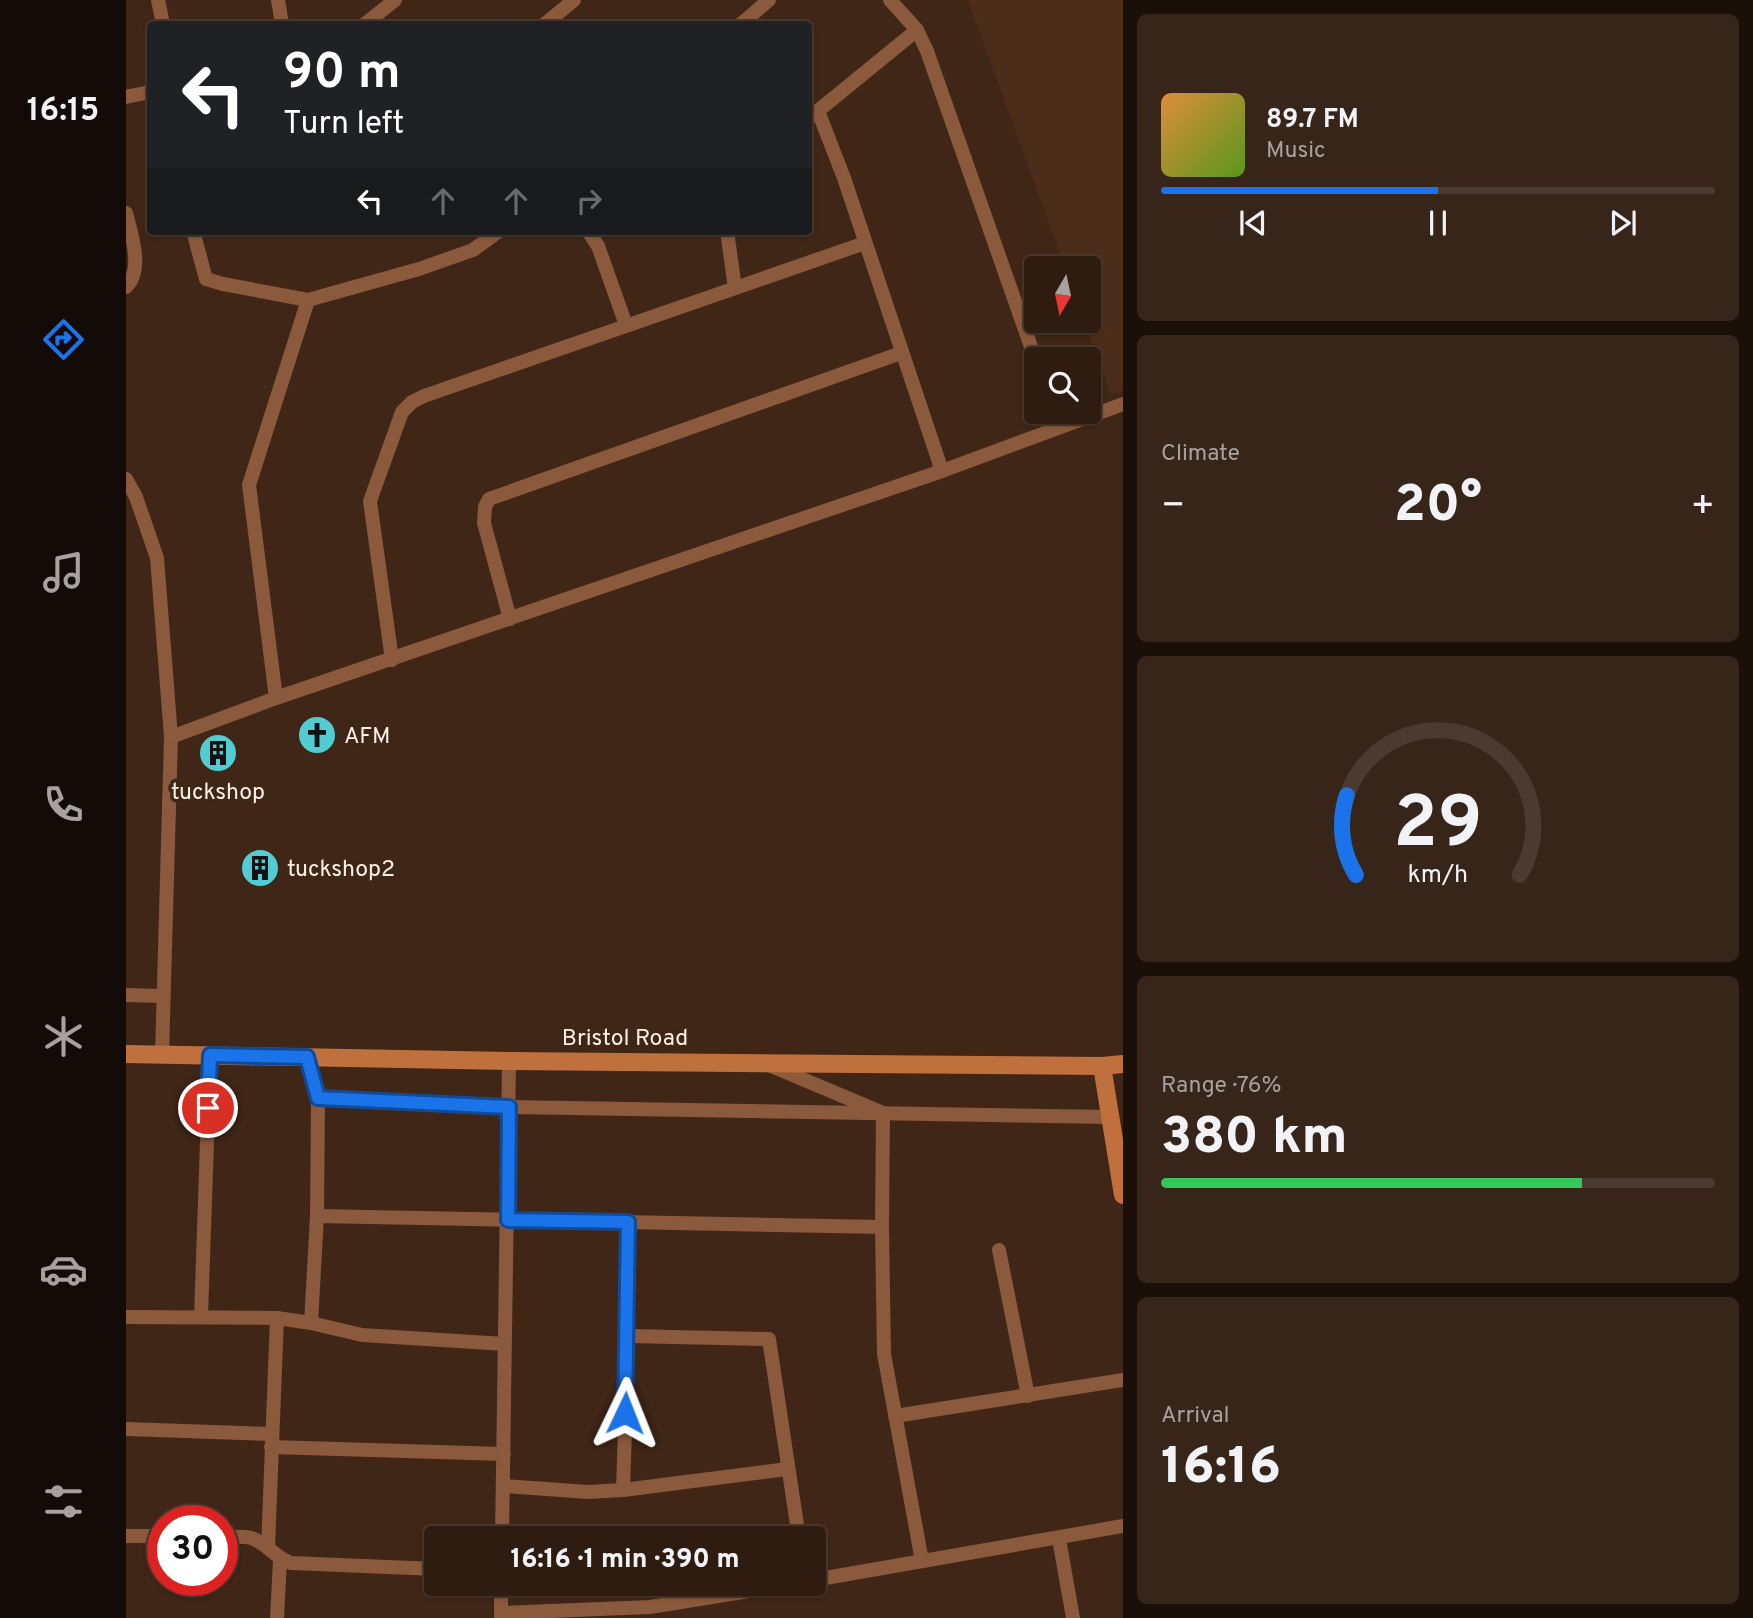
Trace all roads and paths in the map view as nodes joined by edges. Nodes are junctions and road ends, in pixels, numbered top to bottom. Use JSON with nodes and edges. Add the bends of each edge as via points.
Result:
{"nodes":[{"id":1,"x":158,"y":0,"type":"edge"},
{"id":2,"x":278,"y":0,"type":"edge"},
{"id":3,"x":395,"y":0,"type":"edge"},
{"id":4,"x":574,"y":0,"type":"edge"},
{"id":5,"x":769,"y":0,"type":"edge"},
{"id":6,"x":890,"y":0,"type":"edge"},
{"id":7,"x":162,"y":21,"type":"edge"},
{"id":8,"x":282,"y":21,"type":"edge"},
{"id":9,"x":369,"y":21,"type":"edge"},
{"id":10,"x":549,"y":21,"type":"edge"},
{"id":11,"x":744,"y":21,"type":"edge"},
{"id":12,"x":917,"y":30,"type":"junction"},
{"id":13,"x":147,"y":93,"type":"edge"},
{"id":14,"x":126,"y":97,"type":"edge"},
{"id":15,"x":813,"y":115,"type":"edge"},
{"id":16,"x":126,"y":213,"type":"edge"},
{"id":17,"x":194,"y":235,"type":"edge"},
{"id":18,"x":494,"y":235,"type":"edge"},
{"id":19,"x":591,"y":235,"type":"edge"},
{"id":20,"x":728,"y":235,"type":"edge"},
{"id":21,"x":865,"y":243,"type":"junction"},
{"id":22,"x":126,"y":287,"type":"edge"},
{"id":23,"x":735,"y":288,"type":"junction"},
{"id":24,"x":308,"y":300,"type":"junction"},
{"id":25,"x":626,"y":325,"type":"junction"},
{"id":26,"x":1031,"y":347,"type":"edge"},
{"id":27,"x":901,"y":353,"type":"junction"},
{"id":28,"x":1123,"y":404,"type":"edge"},
{"id":29,"x":1058,"y":424,"type":"edge"},
{"id":30,"x":1059,"y":427,"type":"junction"},
{"id":31,"x":942,"y":471,"type":"junction"},
{"id":32,"x":126,"y":479,"type":"edge"},
{"id":33,"x":510,"y":619,"type":"junction"},
{"id":34,"x":392,"y":660,"type":"junction"},
{"id":35,"x":276,"y":698,"type":"junction"},
{"id":36,"x":171,"y":737,"type":"junction"},
{"id":37,"x":126,"y":995,"type":"edge"},
{"id":38,"x":162,"y":996,"type":"junction"},
{"id":39,"x":126,"y":1054,"type":"edge"},
{"id":40,"x":162,"y":1055,"type":"junction"},
{"id":41,"x":210,"y":1055,"type":"junction"},
{"id":42,"x":307,"y":1057,"type":"junction"},
{"id":43,"x":509,"y":1061,"type":"junction"},
{"id":44,"x":765,"y":1063,"type":"junction"},
{"id":45,"x":1123,"y":1064,"type":"edge"},
{"id":46,"x":1102,"y":1066,"type":"junction"},
{"id":47,"x":318,"y":1098,"type":"junction"},
{"id":48,"x":509,"y":1107,"type":"junction"},
{"id":49,"x":883,"y":1113,"type":"junction"},
{"id":50,"x":1110,"y":1117,"type":"junction"},
{"id":51,"x":1123,"y":1195,"type":"edge"},
{"id":52,"x":317,"y":1216,"type":"junction"},
{"id":53,"x":508,"y":1220,"type":"junction"},
{"id":54,"x":628,"y":1222,"type":"junction"},
{"id":55,"x":882,"y":1227,"type":"junction"},
{"id":56,"x":999,"y":1250,"type":"dead end"},
{"id":57,"x":126,"y":1317,"type":"edge"},
{"id":58,"x":201,"y":1317,"type":"junction"},
{"id":59,"x":277,"y":1318,"type":"junction"},
{"id":60,"x":311,"y":1323,"type":"junction"},
{"id":61,"x":628,"y":1336,"type":"junction"},
{"id":62,"x":505,"y":1344,"type":"junction"},
{"id":63,"x":1123,"y":1380,"type":"edge"},
{"id":64,"x":1028,"y":1396,"type":"junction"},
{"id":65,"x":895,"y":1416,"type":"junction"},
{"id":66,"x":126,"y":1429,"type":"edge"},
{"id":67,"x":271,"y":1441,"type":"junction"},
{"id":68,"x":504,"y":1454,"type":"junction"},
{"id":69,"x":787,"y":1469,"type":"junction"},
{"id":70,"x":503,"y":1486,"type":"junction"},
{"id":71,"x":622,"y":1490,"type":"junction"},
{"id":72,"x":502,"y":1526,"type":"edge"},
{"id":73,"x":797,"y":1526,"type":"edge"},
{"id":74,"x":1123,"y":1526,"type":"edge"},
{"id":75,"x":126,"y":1536,"type":"edge"},
{"id":76,"x":147,"y":1536,"type":"edge"},
{"id":77,"x":238,"y":1537,"type":"edge"},
{"id":78,"x":1059,"y":1539,"type":"junction"},
{"id":79,"x":268,"y":1548,"type":"junction"},
{"id":80,"x":280,"y":1559,"type":"junction"},
{"id":81,"x":922,"y":1561,"type":"junction"},
{"id":82,"x":424,"y":1569,"type":"edge"},
{"id":83,"x":826,"y":1578,"type":"edge"},
{"id":84,"x":501,"y":1596,"type":"edge"},
{"id":85,"x":734,"y":1596,"type":"edge"},
{"id":86,"x":651,"y":1613,"type":"edge"},
{"id":87,"x":501,"y":1616,"type":"edge"},
{"id":88,"x":277,"y":1618,"type":"edge"},
{"id":89,"x":1073,"y":1618,"type":"edge"}],
"edges":[{"from":1,"to":7,"type":"street"},
{"from":2,"to":8,"type":"street"},
{"from":3,"to":9,"type":"street"},
{"from":4,"to":10,"type":"street"},
{"from":5,"to":11,"type":"street"},
{"from":6,"to":12,"type":"street"},
{"from":12,"to":15,"type":"street"},
{"from":12,"to":26,"type":"street"},
{"from":13,"to":14,"type":"street"},
{"from":15,"to":21,"type":"street","via":[[844,178]]},
{"from":16,"to":22,"type":"street","via":[[135,259]]},
{"from":17,"to":24,"type":"street","via":[[206,279]]},
{"from":18,"to":24,"type":"street","via":[[473,250],[419,269]]},
{"from":19,"to":25,"type":"street"},
{"from":20,"to":23,"type":"street"},
{"from":21,"to":23,"type":"street"},
{"from":21,"to":27,"type":"street"},
{"from":23,"to":25,"type":"street"},
{"from":24,"to":35,"type":"street","via":[[249,485]]},
{"from":25,"to":34,"type":"street","via":[[424,396],[402,412],[370,501]]},
{"from":27,"to":31,"type":"street"},
{"from":27,"to":33,"type":"street","via":[[489,499],[484,523]]},
{"from":28,"to":30,"type":"street"},
{"from":29,"to":30,"type":"street"},
{"from":30,"to":31,"type":"street"},
{"from":31,"to":33,"type":"street"},
{"from":32,"to":36,"type":"street","via":[[157,558]]},
{"from":33,"to":34,"type":"street"},
{"from":34,"to":35,"type":"street"},
{"from":35,"to":36,"type":"street"},
{"from":36,"to":38,"type":"street"},
{"from":37,"to":38,"type":"street"},
{"from":38,"to":40,"type":"street"},
{"from":39,"to":40,"type":"street","name":"Bristol Road"},
{"from":40,"to":41,"type":"street","name":"Bristol Road"},
{"from":41,"to":42,"type":"street","name":"Bristol Road"},
{"from":41,"to":58,"type":"street"},
{"from":42,"to":43,"type":"street","name":"Bristol Road"},
{"from":42,"to":47,"type":"street"},
{"from":43,"to":44,"type":"street","name":"Bristol Road"},
{"from":43,"to":48,"type":"street"},
{"from":44,"to":46,"type":"street","name":"Bristol Road"},
{"from":44,"to":49,"type":"street"},
{"from":45,"to":46,"type":"street","name":"Bristol Road"},
{"from":46,"to":50,"type":"street"},
{"from":47,"to":48,"type":"street"},
{"from":47,"to":52,"type":"street"},
{"from":48,"to":49,"type":"street"},
{"from":48,"to":53,"type":"street"},
{"from":49,"to":50,"type":"street"},
{"from":49,"to":55,"type":"street"},
{"from":50,"to":51,"type":"street"},
{"from":52,"to":53,"type":"street"},
{"from":52,"to":60,"type":"street"},
{"from":53,"to":54,"type":"street"},
{"from":53,"to":62,"type":"street"},
{"from":54,"to":55,"type":"street"},
{"from":54,"to":61,"type":"street"},
{"from":55,"to":65,"type":"street","via":[[884,1354]]},
{"from":56,"to":64,"type":"street"},
{"from":57,"to":58,"type":"street"},
{"from":58,"to":59,"type":"street"},
{"from":59,"to":60,"type":"street"},
{"from":59,"to":67,"type":"street"},
{"from":60,"to":62,"type":"street","via":[[362,1335]]},
{"from":61,"to":69,"type":"street","via":[[769,1339]]},
{"from":61,"to":71,"type":"street"},
{"from":62,"to":68,"type":"street"},
{"from":63,"to":64,"type":"street"},
{"from":64,"to":65,"type":"street"},
{"from":65,"to":81,"type":"street"},
{"from":66,"to":67,"type":"street"},
{"from":67,"to":68,"type":"street"},
{"from":67,"to":79,"type":"street"},
{"from":68,"to":70,"type":"street"},
{"from":69,"to":71,"type":"street"},
{"from":69,"to":73,"type":"street"},
{"from":70,"to":71,"type":"street","via":[[577,1492]]},
{"from":70,"to":72,"type":"street"},
{"from":74,"to":78,"type":"street"},
{"from":75,"to":76,"type":"street"},
{"from":77,"to":79,"type":"street","via":[[249,1537]]},
{"from":78,"to":81,"type":"street"},
{"from":78,"to":89,"type":"street"},
{"from":79,"to":80,"type":"street"},
{"from":80,"to":82,"type":"street","via":[[300,1564]]},
{"from":80,"to":88,"type":"street"},
{"from":81,"to":83,"type":"street"},
{"from":84,"to":87,"type":"street"},
{"from":85,"to":86,"type":"street"},
{"from":86,"to":87,"type":"street"}]}
